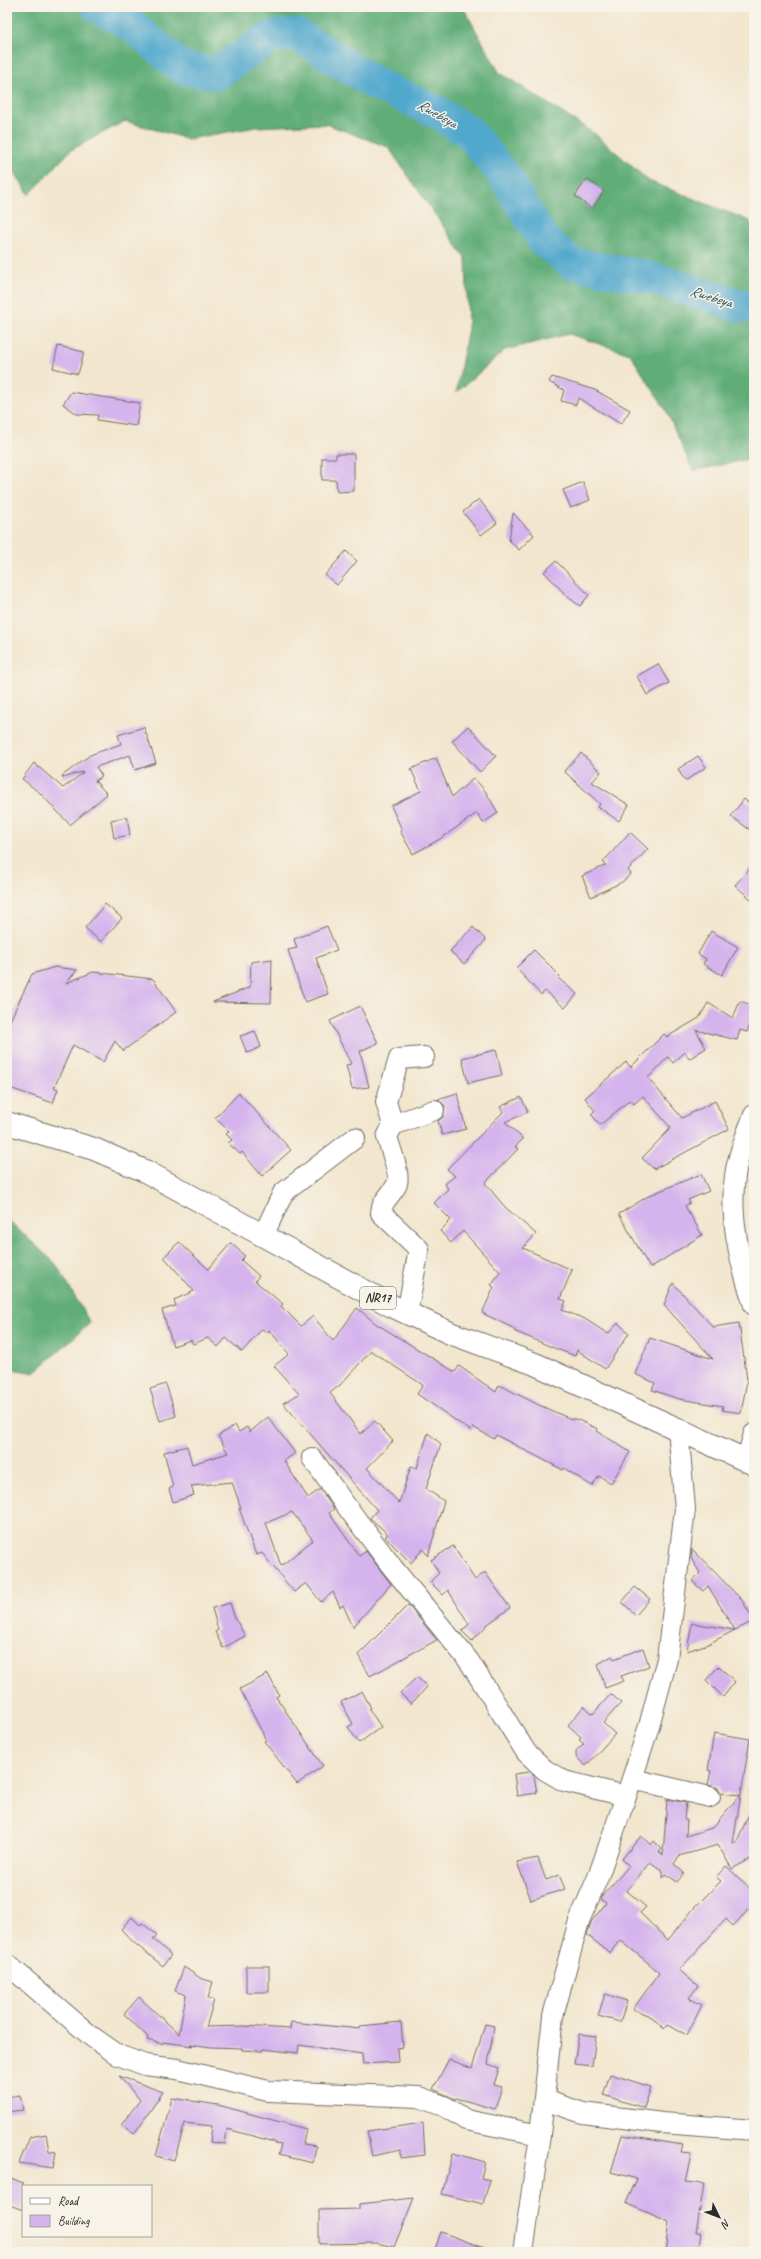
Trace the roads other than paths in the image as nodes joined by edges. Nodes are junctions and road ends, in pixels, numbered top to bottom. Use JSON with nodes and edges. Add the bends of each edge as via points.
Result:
{"nodes":[{"id":1,"x":424,"y":1057,"type":"dead end"},
{"id":2,"x":434,"y":1110,"type":"dead end"},
{"id":3,"x":753,"y":1118,"type":"edge"},
{"id":4,"x":7,"y":1124,"type":"edge"},
{"id":5,"x":393,"y":1125,"type":"junction"},
{"id":6,"x":355,"y":1138,"type":"dead end"},
{"id":7,"x":263,"y":1236,"type":"junction"},
{"id":8,"x":754,"y":1305,"type":"edge"},
{"id":9,"x":407,"y":1313,"type":"junction"},
{"id":10,"x":678,"y":1428,"type":"junction"},
{"id":11,"x":754,"y":1434,"type":"edge"},
{"id":12,"x":312,"y":1458,"type":"dead end"},
{"id":13,"x":750,"y":1462,"type":"edge"},
{"id":14,"x":629,"y":1788,"type":"junction"},
{"id":15,"x":710,"y":1797,"type":"dead end"},
{"id":16,"x":7,"y":1964,"type":"edge"},
{"id":17,"x":544,"y":2100,"type":"junction"},
{"id":18,"x":754,"y":2130,"type":"edge"},
{"id":19,"x":540,"y":2135,"type":"junction"},
{"id":20,"x":523,"y":2252,"type":"edge"}],
"edges":[{"from":1,"to":5,"type":"street","via":[[400,1059],[386,1102]]},
{"from":2,"to":5,"type":"street"},
{"from":3,"to":8,"type":"street","via":[[735,1175],[735,1219],[741,1266]]},
{"from":4,"to":7,"type":"main road","number":"NR17","via":[[94,1149],[145,1170]]},
{"from":5,"to":9,"type":"street","via":[[387,1137],[397,1174],[397,1185],[382,1202],[381,1213],[419,1249]]},
{"from":6,"to":7,"type":"street","via":[[283,1193]]},
{"from":7,"to":9,"type":"main road","number":"NR17"},
{"from":9,"to":10,"type":"main road","number":"NR17","via":[[450,1334],[535,1364]]},
{"from":10,"to":13,"type":"main road","number":"NR17"},
{"from":10,"to":14,"type":"street","via":[[686,1509],[681,1561],[667,1659],[650,1726]]},
{"from":11,"to":13,"type":"street"},
{"from":12,"to":14,"type":"street","via":[[393,1568],[468,1661],[526,1752],[545,1770],[564,1781]]},
{"from":14,"to":15,"type":"street"},
{"from":14,"to":17,"type":"street","via":[[598,1877],[579,1921],[553,2016]]},
{"from":16,"to":19,"type":"street","via":[[91,2036],[118,2055],[145,2065],[177,2068],[268,2091],[419,2097],[446,2107],[466,2120]]},
{"from":17,"to":18,"type":"street","via":[[583,2113],[662,2123]]},
{"from":17,"to":19,"type":"street"},
{"from":19,"to":20,"type":"street"}]}
